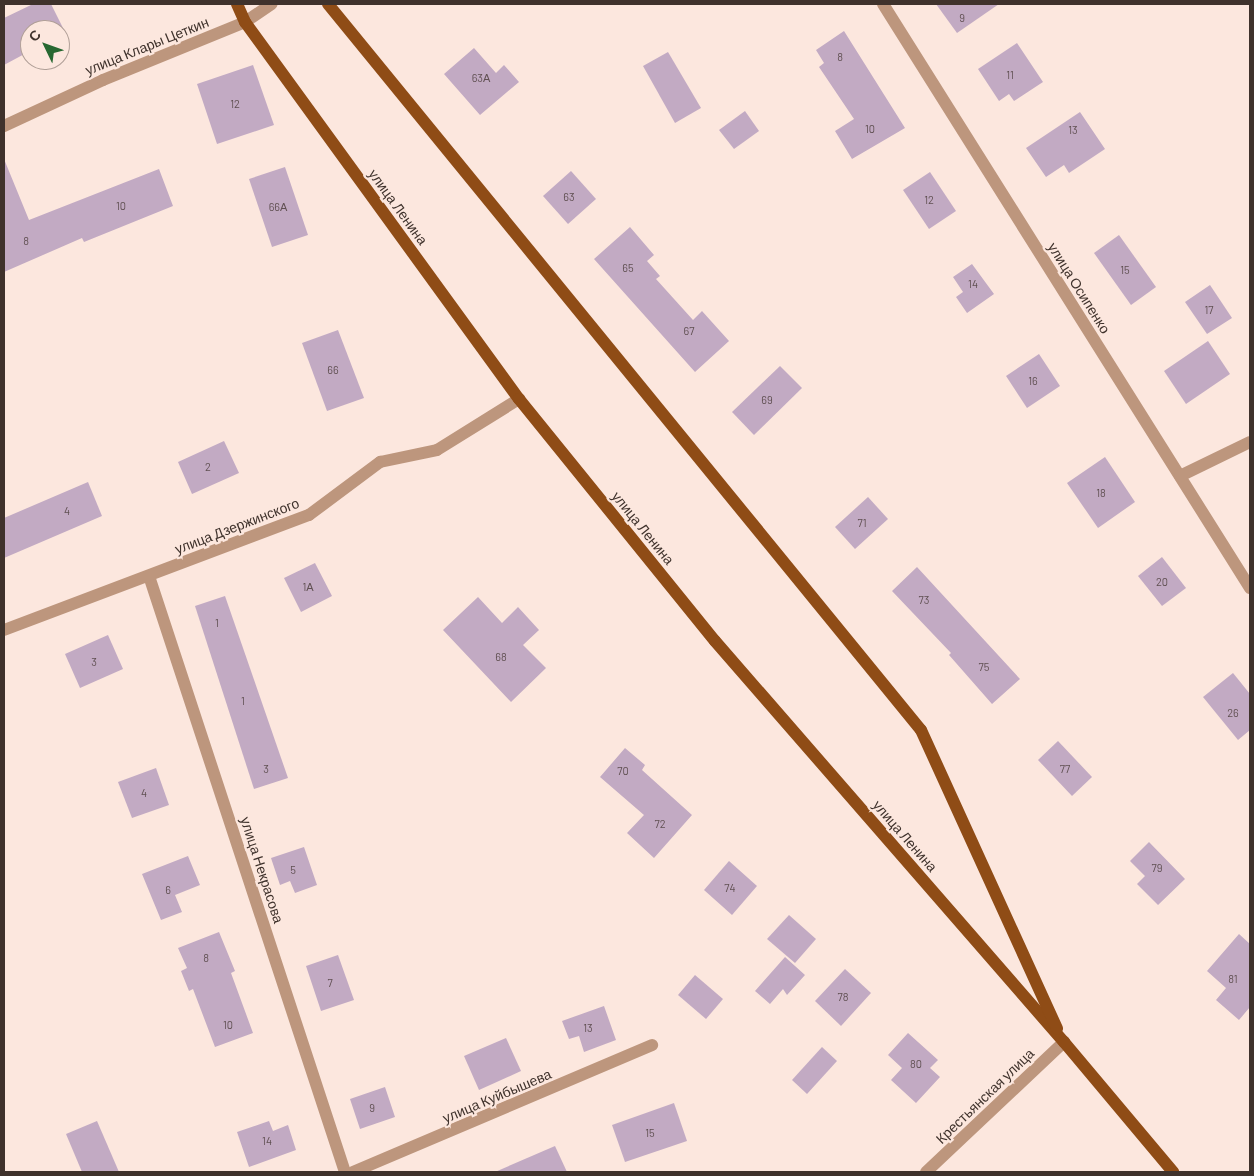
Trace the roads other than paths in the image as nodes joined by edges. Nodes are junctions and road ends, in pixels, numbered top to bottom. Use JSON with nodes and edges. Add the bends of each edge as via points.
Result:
{"nodes":[{"id":1,"x":237,"y":4,"type":"edge"},
{"id":2,"x":272,"y":4,"type":"edge"},
{"id":3,"x":328,"y":4,"type":"edge"},
{"id":4,"x":883,"y":4,"type":"edge"},
{"id":5,"x":245,"y":22,"type":"junction"},
{"id":6,"x":4,"y":126,"type":"edge"},
{"id":7,"x":519,"y":399,"type":"junction"},
{"id":8,"x":1250,"y":442,"type":"edge"},
{"id":9,"x":1180,"y":476,"type":"junction"},
{"id":10,"x":149,"y":576,"type":"junction"},
{"id":11,"x":1250,"y":588,"type":"edge"},
{"id":12,"x":4,"y":630,"type":"edge"},
{"id":13,"x":1064,"y":1042,"type":"junction"},
{"id":14,"x":652,"y":1045,"type":"dead end"},
{"id":15,"x":345,"y":1172,"type":"edge"},
{"id":16,"x":353,"y":1172,"type":"edge"},
{"id":17,"x":926,"y":1172,"type":"edge"},
{"id":18,"x":1173,"y":1172,"type":"edge"}],
"edges":[{"from":1,"to":5,"type":"main road","name":"улица Ленина"},
{"from":2,"to":5,"type":"street","name":"улица Клары Цеткин"},
{"from":3,"to":13,"type":"main road","name":"улица Ленина","via":[[922,730]]},
{"from":4,"to":9,"type":"street","name":"улица Осипенко"},
{"from":5,"to":6,"type":"street","name":"улица Клары Цеткин","via":[[103,80]]},
{"from":5,"to":7,"type":"main road","name":"улица Ленина"},
{"from":7,"to":10,"type":"street","name":"улица Дзержинского","via":[[437,450],[380,462],[309,515]]},
{"from":7,"to":13,"type":"main road","name":"улица Ленина","via":[[715,641]]},
{"from":8,"to":9,"type":"street"},
{"from":9,"to":11,"type":"street","name":"улица Осипенко"},
{"from":10,"to":12,"type":"street","name":"улица Дзержинского"},
{"from":10,"to":15,"type":"street","name":"улица Некрасова"},
{"from":13,"to":17,"type":"street","name":"Крестьянская улица"},
{"from":13,"to":18,"type":"main road","name":"улица Ленина"},
{"from":14,"to":16,"type":"street","name":"улица Куйбышева"}]}
